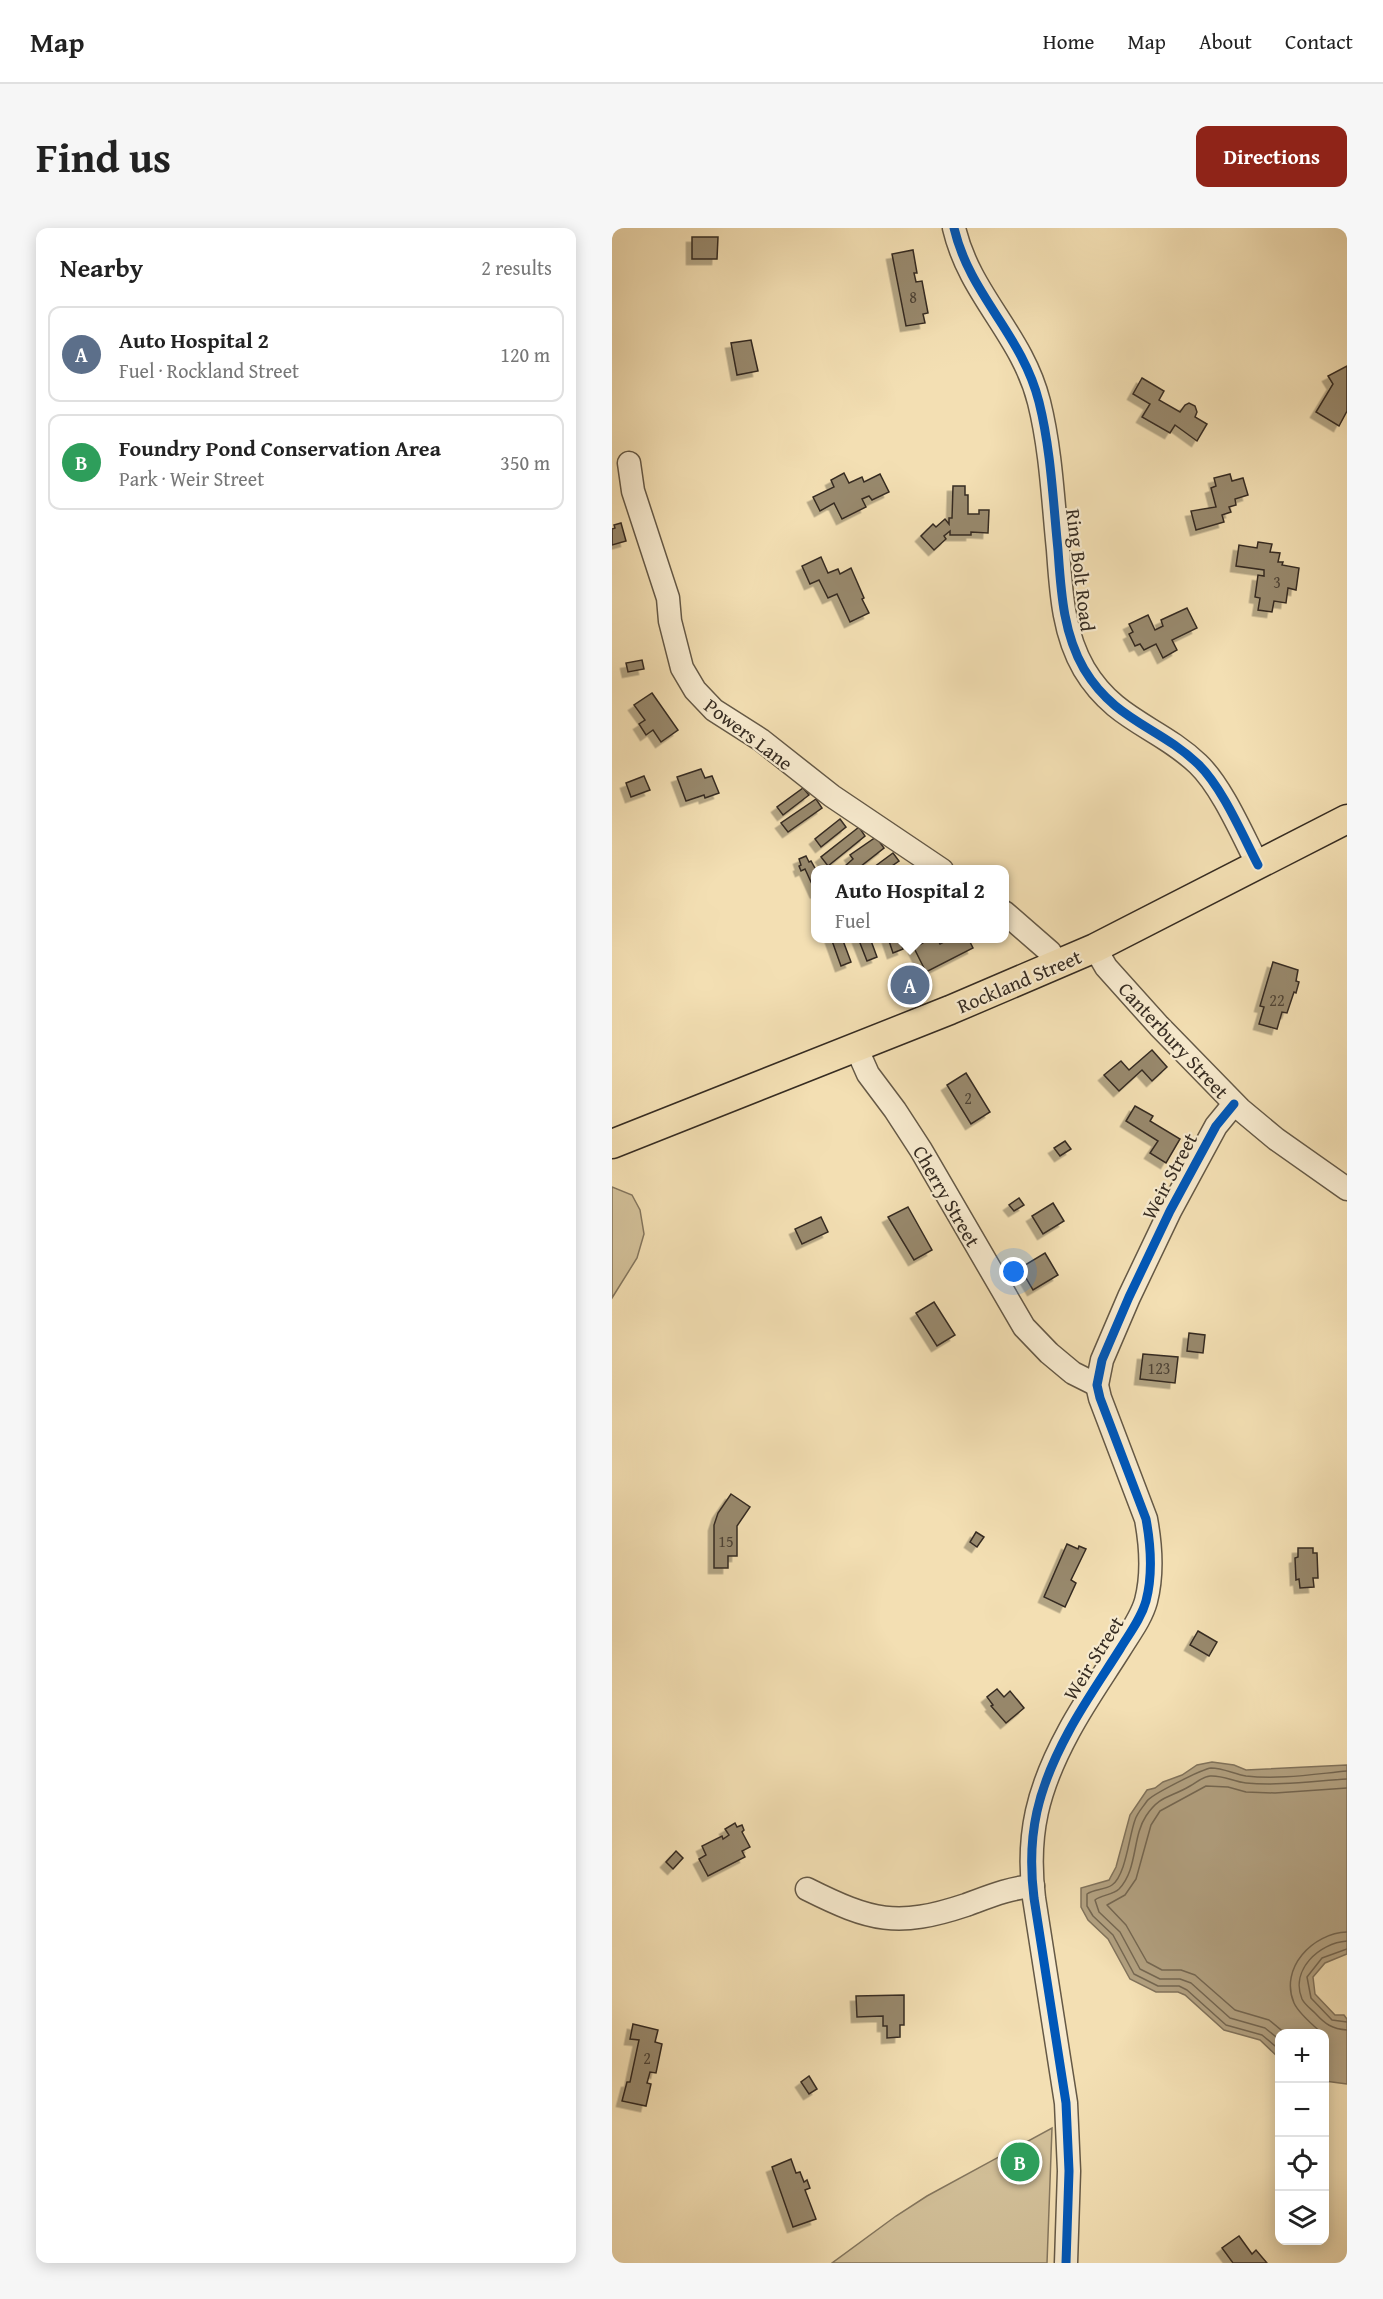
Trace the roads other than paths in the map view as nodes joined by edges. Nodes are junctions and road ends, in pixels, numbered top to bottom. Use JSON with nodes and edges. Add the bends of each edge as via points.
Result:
{"nodes":[{"id":1,"x":954,"y":228,"type":"edge"},
{"id":2,"x":629,"y":463,"type":"dead end"},
{"id":3,"x":1347,"y":819,"type":"edge"},
{"id":4,"x":934,"y":865,"type":"edge"},
{"id":5,"x":1258,"y":865,"type":"junction"},
{"id":6,"x":1009,"y":916,"type":"edge"},
{"id":7,"x":1095,"y":948,"type":"junction"},
{"id":8,"x":1057,"y":964,"type":"junction"},
{"id":9,"x":856,"y":1047,"type":"junction"},
{"id":10,"x":1234,"y":1104,"type":"junction"},
{"id":11,"x":612,"y":1144,"type":"edge"},
{"id":12,"x":1347,"y":1189,"type":"edge"},
{"id":13,"x":1097,"y":1385,"type":"junction"},
{"id":14,"x":1033,"y":1886,"type":"junction"},
{"id":15,"x":807,"y":1889,"type":"dead end"},
{"id":16,"x":1066,"y":2263,"type":"edge"}],
"edges":[{"from":1,"to":5,"type":"street","name":"Ring Bolt Road","via":[[968,271],[1016,345],[1036,393],[1050,466],[1065,616],[1077,655],[1112,704],[1188,755],[1209,776]]},
{"from":2,"to":4,"type":"street","name":"Powers Lane","via":[[633,491],[668,598],[682,668],[695,690],[714,710],[760,740],[831,796]]},
{"from":3,"to":5,"type":"main road","name":"Rockland Street"},
{"from":5,"to":7,"type":"main road","name":"Rockland Street"},
{"from":6,"to":8,"type":"street","via":[[1050,952]]},
{"from":7,"to":8,"type":"main road","name":"Rockland Street"},
{"from":7,"to":10,"type":"street","name":"Canterbury Street","via":[[1106,967]]},
{"from":8,"to":9,"type":"main road","name":"Rockland Street"},
{"from":9,"to":11,"type":"main road","name":"Rockland Street"},
{"from":9,"to":13,"type":"street","name":"Cherry Street","via":[[868,1074],[921,1150],[1024,1327],[1065,1366]]},
{"from":10,"to":12,"type":"street","name":"Canterbury Street"},
{"from":10,"to":13,"type":"street","name":"Weir Street","via":[[1216,1126],[1151,1251],[1102,1360]]},
{"from":13,"to":14,"type":"street","name":"Weir Street","via":[[1146,1519],[1151,1555],[1148,1588],[1138,1620],[1069,1731],[1044,1785],[1032,1835]]},
{"from":14,"to":15,"type":"street","via":[[907,1920],[869,1916]]},
{"from":14,"to":16,"type":"street","name":"Weir Street","via":[[1066,2103]]}]}
